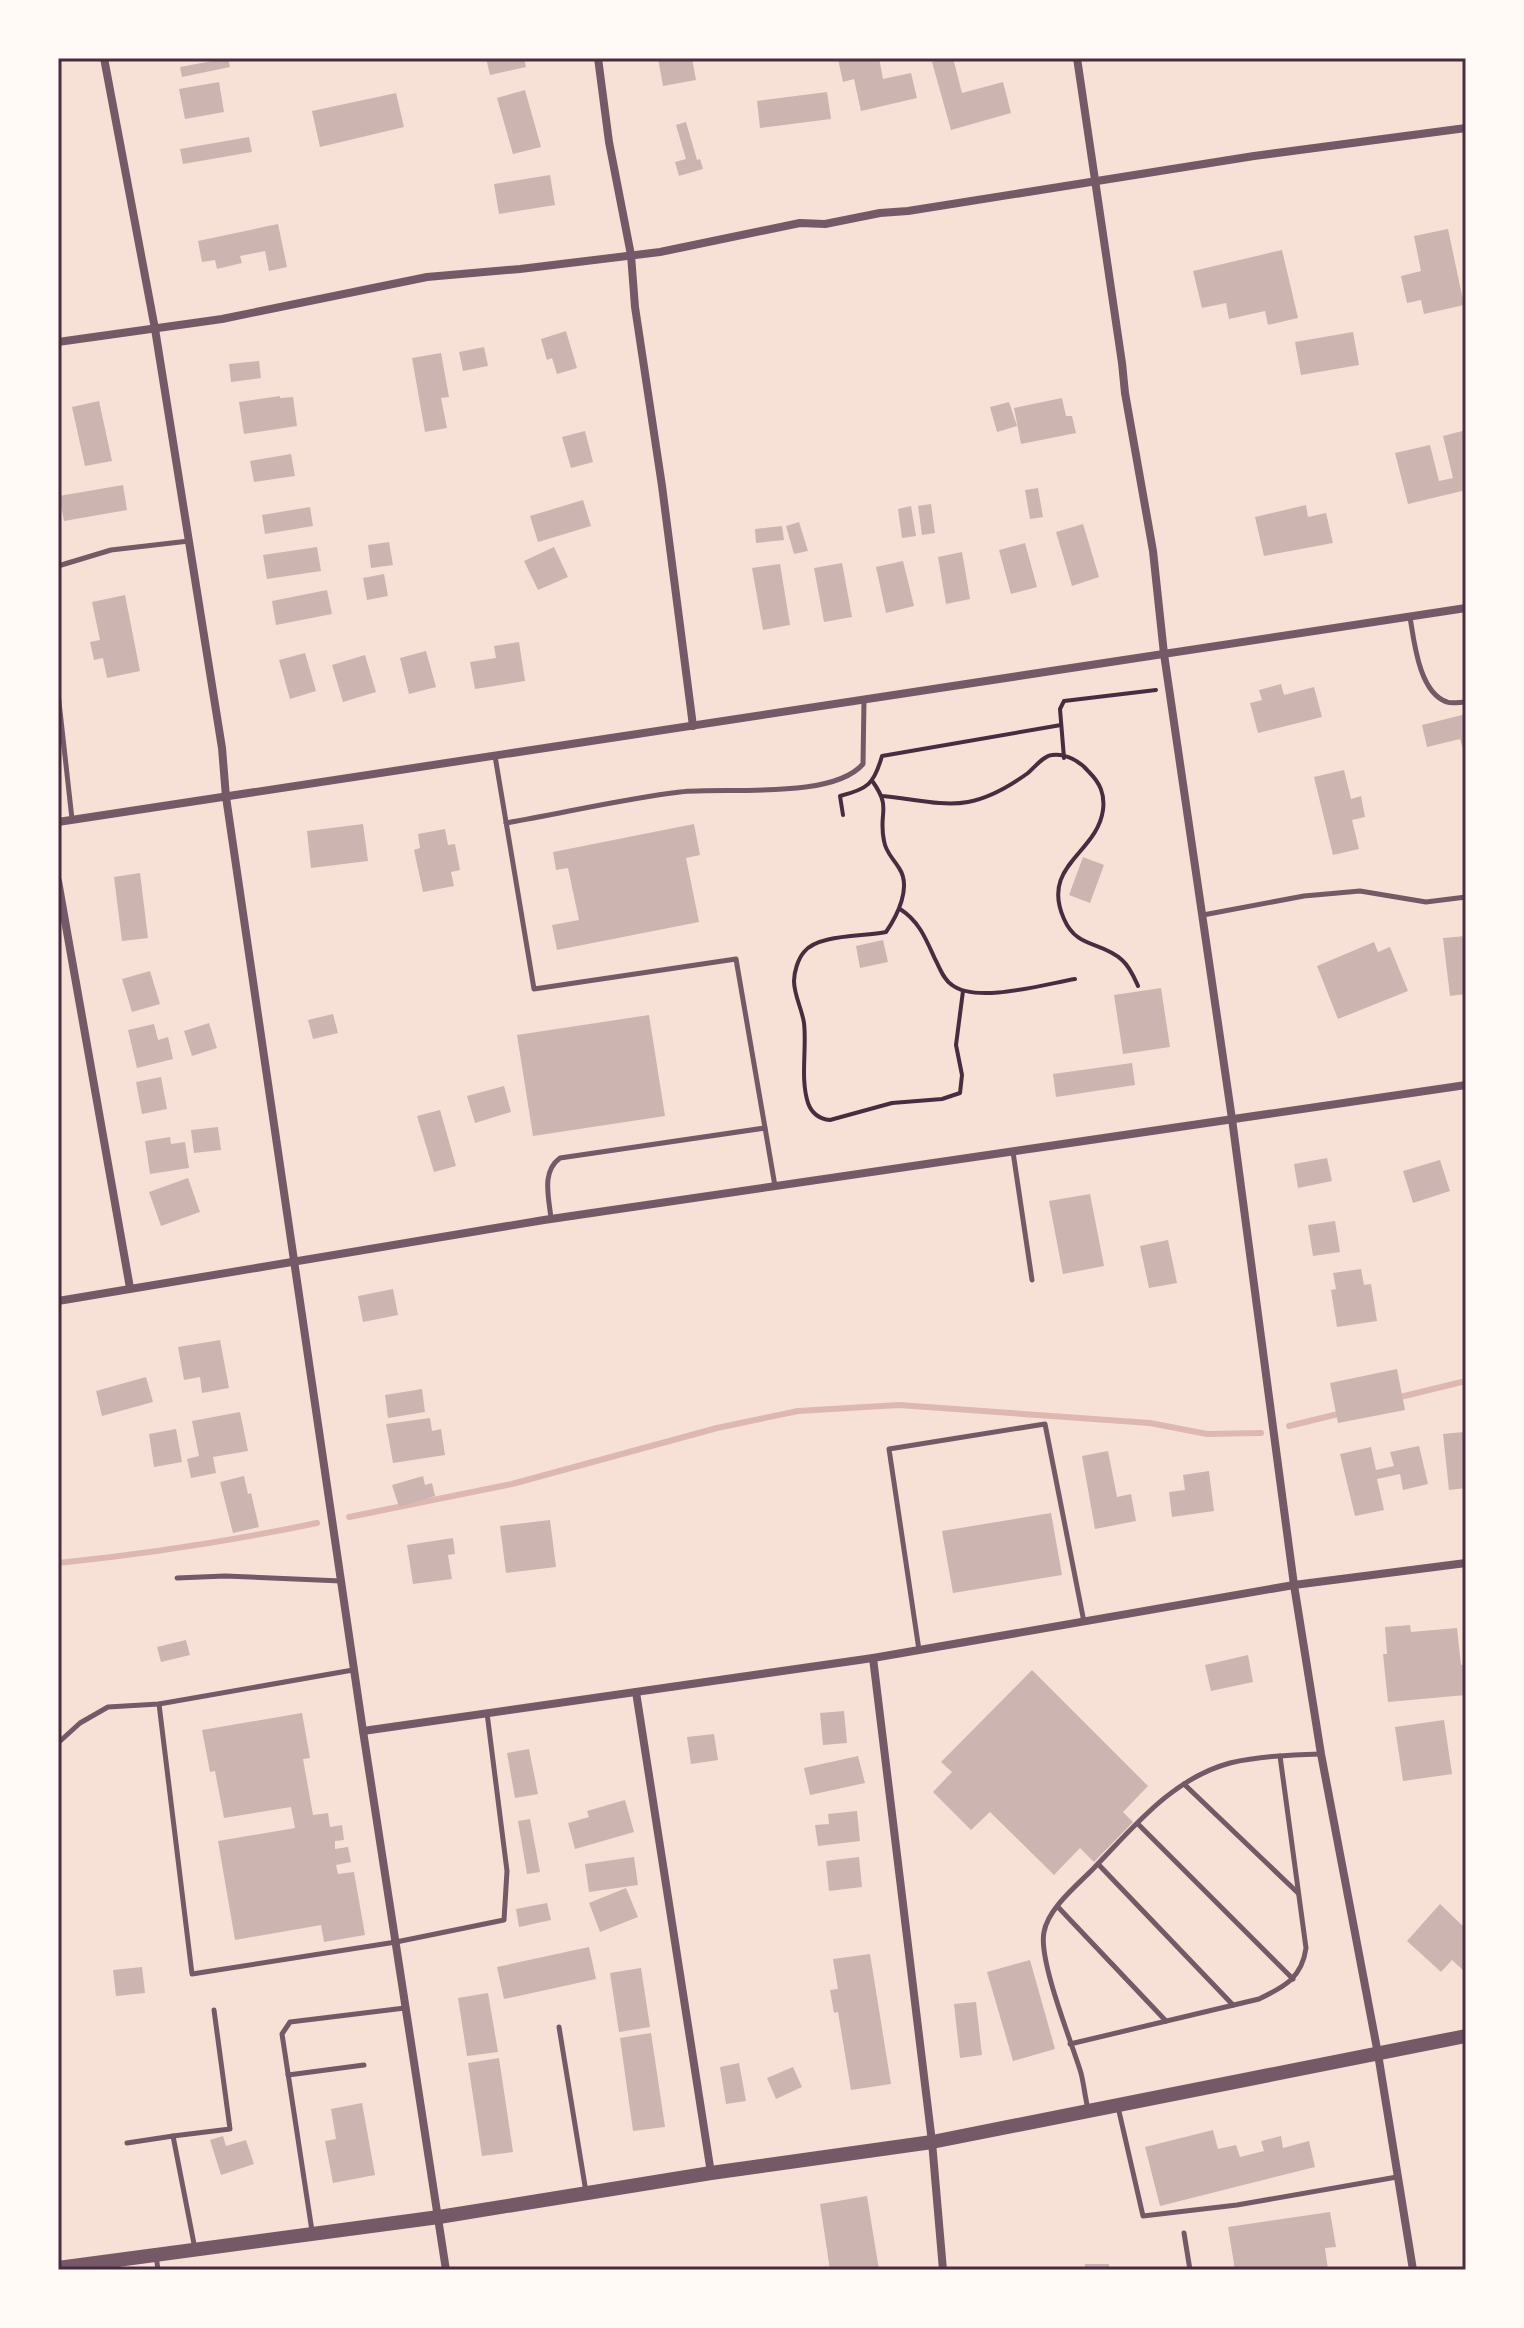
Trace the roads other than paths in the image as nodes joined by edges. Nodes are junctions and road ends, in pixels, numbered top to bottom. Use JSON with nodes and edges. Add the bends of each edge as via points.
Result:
{"nodes":[{"id":1,"x":104,"y":58,"type":"edge"},
{"id":2,"x":598,"y":58,"type":"edge"},
{"id":3,"x":1077,"y":58,"type":"edge"},
{"id":4,"x":1466,"y":128,"type":"edge"},
{"id":5,"x":1095,"y":181,"type":"junction"},
{"id":6,"x":631,"y":255,"type":"junction"},
{"id":7,"x":155,"y":329,"type":"junction"},
{"id":8,"x":58,"y":342,"type":"edge"},
{"id":9,"x":189,"y":541,"type":"junction"},
{"id":10,"x":58,"y":566,"type":"edge"},
{"id":11,"x":1466,"y":608,"type":"edge"},
{"id":12,"x":1410,"y":617,"type":"junction"},
{"id":13,"x":1164,"y":654,"type":"junction"},
{"id":14,"x":58,"y":693,"type":"edge"},
{"id":15,"x":864,"y":700,"type":"junction"},
{"id":16,"x":1466,"y":702,"type":"edge"},
{"id":17,"x":693,"y":726,"type":"junction"},
{"id":18,"x":495,"y":756,"type":"junction"},
{"id":19,"x":226,"y":797,"type":"junction"},
{"id":20,"x":72,"y":820,"type":"junction"},
{"id":21,"x":58,"y":822,"type":"edge"},
{"id":22,"x":506,"y":823,"type":"junction"},
{"id":23,"x":58,"y":881,"type":"edge"},
{"id":24,"x":1466,"y":897,"type":"edge"},
{"id":25,"x":1203,"y":915,"type":"junction"},
{"id":26,"x":1466,"y":1085,"type":"edge"},
{"id":27,"x":1232,"y":1119,"type":"junction"},
{"id":28,"x":765,"y":1128,"type":"junction"},
{"id":29,"x":1013,"y":1151,"type":"junction"},
{"id":30,"x":775,"y":1186,"type":"junction"},
{"id":31,"x":551,"y":1219,"type":"junction"},
{"id":32,"x":296,"y":1263,"type":"junction"},
{"id":33,"x":1032,"y":1280,"type":"dead end"},
{"id":34,"x":130,"y":1288,"type":"junction"},
{"id":35,"x":58,"y":1301,"type":"edge"},
{"id":36,"x":1466,"y":1563,"type":"edge"},
{"id":37,"x":177,"y":1578,"type":"dead end"},
{"id":38,"x":342,"y":1581,"type":"junction"},
{"id":39,"x":1294,"y":1585,"type":"junction"},
{"id":40,"x":1084,"y":1622,"type":"junction"},
{"id":41,"x":920,"y":1650,"type":"junction"},
{"id":42,"x":873,"y":1658,"type":"junction"},
{"id":43,"x":354,"y":1670,"type":"junction"},
{"id":44,"x":636,"y":1692,"type":"junction"},
{"id":45,"x":159,"y":1704,"type":"junction"},
{"id":46,"x":487,"y":1713,"type":"junction"},
{"id":47,"x":363,"y":1731,"type":"junction"},
{"id":48,"x":58,"y":1743,"type":"edge"},
{"id":49,"x":1321,"y":1754,"type":"junction"},
{"id":50,"x":1280,"y":1756,"type":"junction"},
{"id":51,"x":1184,"y":1784,"type":"junction"},
{"id":52,"x":1138,"y":1824,"type":"junction"},
{"id":53,"x":1098,"y":1864,"type":"junction"},
{"id":54,"x":1298,"y":1893,"type":"junction"},
{"id":55,"x":1058,"y":1907,"type":"junction"},
{"id":56,"x":396,"y":1942,"type":"junction"},
{"id":57,"x":1293,"y":1979,"type":"junction"},
{"id":58,"x":1233,"y":2005,"type":"junction"},
{"id":59,"x":406,"y":2008,"type":"junction"},
{"id":60,"x":214,"y":2010,"type":"dead end"},
{"id":61,"x":1166,"y":2021,"type":"junction"},
{"id":62,"x":559,"y":2027,"type":"dead end"},
{"id":63,"x":1466,"y":2036,"type":"edge"},
{"id":64,"x":1070,"y":2044,"type":"junction"},
{"id":65,"x":1378,"y":2054,"type":"junction"},
{"id":66,"x":364,"y":2065,"type":"dead end"},
{"id":67,"x":288,"y":2075,"type":"junction"},
{"id":68,"x":1117,"y":2104,"type":"junction"},
{"id":69,"x":1088,"y":2110,"type":"junction"},
{"id":70,"x":173,"y":2136,"type":"junction"},
{"id":71,"x":932,"y":2142,"type":"junction"},
{"id":72,"x":127,"y":2143,"type":"dead end"},
{"id":73,"x":711,"y":2173,"type":"junction"},
{"id":74,"x":1398,"y":2177,"type":"junction"},
{"id":75,"x":586,"y":2193,"type":"junction"},
{"id":76,"x":439,"y":2217,"type":"junction"},
{"id":77,"x":1184,"y":2233,"type":"dead end"},
{"id":78,"x":312,"y":2234,"type":"junction"},
{"id":79,"x":195,"y":2250,"type":"junction"},
{"id":80,"x":157,"y":2263,"type":"edge"},
{"id":81,"x":58,"y":2268,"type":"edge"},
{"id":82,"x":446,"y":2270,"type":"edge"},
{"id":83,"x":943,"y":2270,"type":"edge"},
{"id":84,"x":1190,"y":2270,"type":"edge"},
{"id":85,"x":1413,"y":2270,"type":"edge"}],
"edges":[{"from":1,"to":7,"type":"street"},
{"from":2,"to":6,"type":"street"},
{"from":3,"to":5,"type":"street"},
{"from":4,"to":5,"type":"street"},
{"from":5,"to":6,"type":"street","via":[[852,220],[800,223]]},
{"from":5,"to":13,"type":"street"},
{"from":6,"to":7,"type":"street","via":[[427,277]]},
{"from":6,"to":17,"type":"street"},
{"from":7,"to":8,"type":"street"},
{"from":7,"to":9,"type":"street"},
{"from":9,"to":10,"type":"lane","via":[[111,550]]},
{"from":9,"to":19,"type":"street"},
{"from":11,"to":12,"type":"street"},
{"from":12,"to":13,"type":"street"},
{"from":12,"to":16,"type":"lane","via":[[1425,680],[1448,703]]},
{"from":13,"to":15,"type":"street"},
{"from":13,"to":25,"type":"street"},
{"from":14,"to":20,"type":"lane"},
{"from":15,"to":17,"type":"street"},
{"from":15,"to":22,"type":"lane","via":[[863,764],[840,780],[682,792]]},
{"from":17,"to":18,"type":"street"},
{"from":18,"to":19,"type":"street"},
{"from":18,"to":22,"type":"lane"},
{"from":19,"to":20,"type":"street"},
{"from":19,"to":32,"type":"street"},
{"from":20,"to":21,"type":"street"},
{"from":22,"to":28,"type":"lane","via":[[534,989],[736,959]]},
{"from":23,"to":34,"type":"street"},
{"from":24,"to":25,"type":"lane","via":[[1426,902],[1360,891]]},
{"from":25,"to":27,"type":"street"},
{"from":26,"to":27,"type":"street"},
{"from":27,"to":29,"type":"street"},
{"from":27,"to":39,"type":"street"},
{"from":28,"to":30,"type":"lane"},
{"from":28,"to":31,"type":"lane","via":[[560,1158],[547,1174]]},
{"from":29,"to":30,"type":"street"},
{"from":29,"to":33,"type":"lane"},
{"from":30,"to":31,"type":"street"},
{"from":31,"to":32,"type":"street"},
{"from":32,"to":34,"type":"street"},
{"from":32,"to":38,"type":"street"},
{"from":34,"to":35,"type":"street"},
{"from":36,"to":39,"type":"street"},
{"from":37,"to":38,"type":"lane"},
{"from":38,"to":43,"type":"street"},
{"from":39,"to":40,"type":"street"},
{"from":39,"to":49,"type":"street"},
{"from":40,"to":41,"type":"street"},
{"from":40,"to":41,"type":"lane","via":[[1045,1424],[889,1449]]},
{"from":41,"to":42,"type":"street"},
{"from":42,"to":44,"type":"street"},
{"from":42,"to":71,"type":"street"},
{"from":43,"to":45,"type":"lane"},
{"from":43,"to":47,"type":"street"},
{"from":44,"to":46,"type":"street"},
{"from":44,"to":73,"type":"street"},
{"from":45,"to":48,"type":"lane","via":[[108,1707]]},
{"from":45,"to":56,"type":"lane","via":[[192,1974]]},
{"from":46,"to":47,"type":"street"},
{"from":46,"to":56,"type":"lane","via":[[507,1871],[504,1920]]},
{"from":47,"to":56,"type":"street"},
{"from":49,"to":50,"type":"lane"},
{"from":49,"to":65,"type":"street"},
{"from":50,"to":51,"type":"lane","via":[[1228,1764]]},
{"from":50,"to":54,"type":"lane"},
{"from":51,"to":52,"type":"lane"},
{"from":51,"to":54,"type":"lane"},
{"from":52,"to":53,"type":"lane"},
{"from":52,"to":57,"type":"lane"},
{"from":53,"to":55,"type":"lane"},
{"from":53,"to":58,"type":"lane"},
{"from":54,"to":57,"type":"lane","via":[[1306,1948],[1304,1964]]},
{"from":55,"to":61,"type":"lane"},
{"from":55,"to":64,"type":"lane","via":[[1043,1933],[1044,1950]]},
{"from":56,"to":59,"type":"street"},
{"from":57,"to":58,"type":"lane","via":[[1259,1999]]},
{"from":58,"to":61,"type":"lane"},
{"from":59,"to":67,"type":"lane","via":[[290,2022],[282,2034]]},
{"from":59,"to":76,"type":"street"},
{"from":60,"to":70,"type":"lane","via":[[230,2129]]},
{"from":61,"to":64,"type":"lane"},
{"from":62,"to":75,"type":"lane"},
{"from":63,"to":65,"type":"street"},
{"from":64,"to":69,"type":"lane"},
{"from":65,"to":68,"type":"street"},
{"from":65,"to":74,"type":"street"},
{"from":66,"to":67,"type":"lane"},
{"from":67,"to":78,"type":"lane"},
{"from":68,"to":69,"type":"street"},
{"from":68,"to":74,"type":"lane","via":[[1143,2216]]},
{"from":69,"to":71,"type":"street"},
{"from":70,"to":72,"type":"lane"},
{"from":70,"to":79,"type":"lane"},
{"from":71,"to":73,"type":"street"},
{"from":71,"to":83,"type":"street"},
{"from":73,"to":75,"type":"street"},
{"from":74,"to":85,"type":"street"},
{"from":75,"to":76,"type":"street"},
{"from":76,"to":78,"type":"street"},
{"from":76,"to":82,"type":"street"},
{"from":77,"to":84,"type":"lane"},
{"from":78,"to":79,"type":"street"},
{"from":79,"to":80,"type":"street"},
{"from":80,"to":81,"type":"street"}]}
